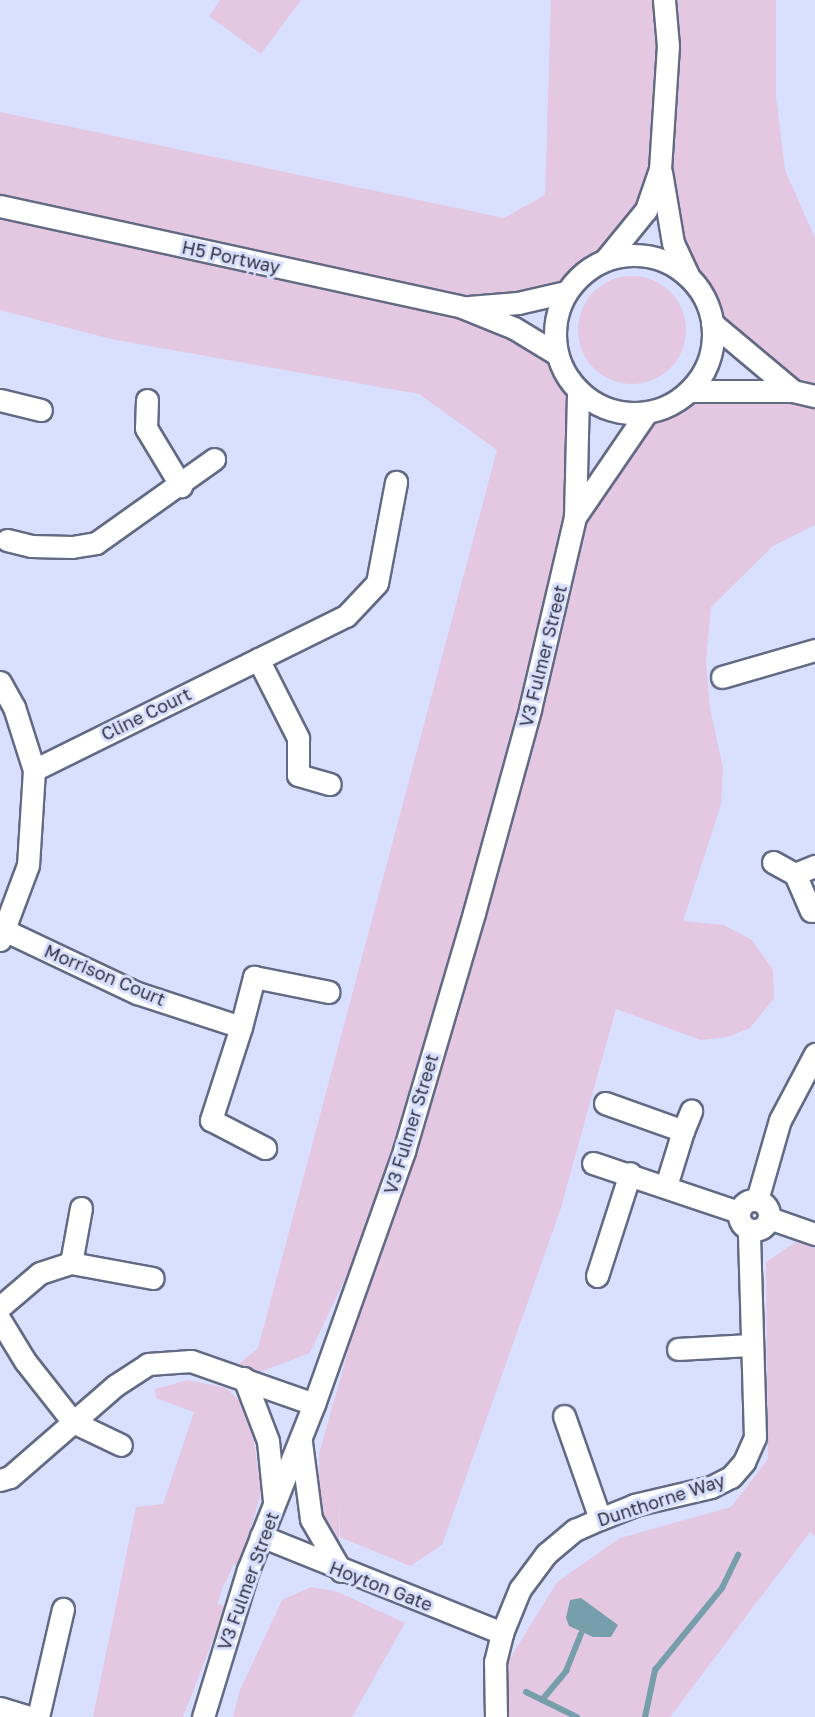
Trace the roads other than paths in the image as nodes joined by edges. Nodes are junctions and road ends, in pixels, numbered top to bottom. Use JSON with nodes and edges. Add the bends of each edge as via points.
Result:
{"nodes":[{"id":1,"x":664,"y":0,"type":"edge"},
{"id":2,"x":660,"y":169,"type":"junction"},
{"id":3,"x":0,"y":206,"type":"edge"},
{"id":4,"x":606,"y":260,"type":"junction"},
{"id":5,"x":690,"y":278,"type":"junction"},
{"id":6,"x":566,"y":292,"type":"junction"},
{"id":7,"x":462,"y":307,"type":"junction"},
{"id":8,"x":712,"y":323,"type":"junction"},
{"id":9,"x":557,"y":354,"type":"junction"},
{"id":10,"x":578,"y":390,"type":"junction"},
{"id":11,"x":689,"y":391,"type":"junction"},
{"id":12,"x":793,"y":391,"type":"junction"},
{"id":13,"x":815,"y":396,"type":"edge"},
{"id":14,"x":0,"y":400,"type":"edge"},
{"id":15,"x":147,"y":400,"type":"dead end"},
{"id":16,"x":41,"y":410,"type":"dead end"},
{"id":17,"x":647,"y":412,"type":"junction"},
{"id":18,"x":214,"y":459,"type":"dead end"},
{"id":19,"x":396,"y":482,"type":"dead end"},
{"id":20,"x":181,"y":486,"type":"junction"},
{"id":21,"x":575,"y":517,"type":"junction"},
{"id":22,"x":2,"y":537,"type":"edge"},
{"id":23,"x":815,"y":650,"type":"edge"},
{"id":24,"x":258,"y":659,"type":"junction"},
{"id":25,"x":722,"y":677,"type":"dead end"},
{"id":26,"x":0,"y":682,"type":"edge"},
{"id":27,"x":34,"y":770,"type":"junction"},
{"id":28,"x":330,"y":784,"type":"dead end"},
{"id":29,"x":773,"y":861,"type":"dead end"},
{"id":30,"x":815,"y":866,"type":"edge"},
{"id":31,"x":795,"y":874,"type":"junction"},
{"id":32,"x":811,"y":911,"type":"dead end"},
{"id":33,"x":2,"y":933,"type":"edge"},
{"id":34,"x":329,"y":992,"type":"dead end"},
{"id":35,"x":241,"y":1027,"type":"junction"},
{"id":36,"x":815,"y":1054,"type":"edge"},
{"id":37,"x":605,"y":1103,"type":"dead end"},
{"id":38,"x":265,"y":1148,"type":"dead end"},
{"id":39,"x":593,"y":1163,"type":"dead end"},
{"id":40,"x":630,"y":1173,"type":"junction"},
{"id":41,"x":666,"y":1186,"type":"junction"},
{"id":42,"x":756,"y":1200,"type":"junction"},
{"id":43,"x":81,"y":1208,"type":"dead end"},
{"id":44,"x":769,"y":1218,"type":"junction"},
{"id":45,"x":744,"y":1221,"type":"junction"},
{"id":46,"x":815,"y":1234,"type":"edge"},
{"id":47,"x":71,"y":1263,"type":"junction"},
{"id":48,"x":597,"y":1276,"type":"dead end"},
{"id":49,"x":153,"y":1278,"type":"dead end"},
{"id":50,"x":0,"y":1307,"type":"edge"},
{"id":51,"x":0,"y":1320,"type":"edge"},
{"id":52,"x":749,"y":1345,"type":"junction"},
{"id":53,"x":678,"y":1349,"type":"dead end"},
{"id":54,"x":244,"y":1378,"type":"junction"},
{"id":55,"x":314,"y":1404,"type":"junction"},
{"id":56,"x":564,"y":1416,"type":"dead end"},
{"id":57,"x":73,"y":1422,"type":"junction"},
{"id":58,"x":300,"y":1439,"type":"junction"},
{"id":59,"x":121,"y":1445,"type":"dead end"},
{"id":60,"x":0,"y":1480,"type":"edge"},
{"id":61,"x":275,"y":1504,"type":"junction"},
{"id":62,"x":600,"y":1519,"type":"junction"},
{"id":63,"x":261,"y":1536,"type":"junction"},
{"id":64,"x":340,"y":1571,"type":"junction"},
{"id":65,"x":63,"y":1610,"type":"dead end"},
{"id":66,"x":502,"y":1633,"type":"junction"},
{"id":67,"x":0,"y":1708,"type":"edge"},
{"id":68,"x":29,"y":1717,"type":"edge"},
{"id":69,"x":38,"y":1717,"type":"edge"},
{"id":70,"x":203,"y":1717,"type":"edge"},
{"id":71,"x":496,"y":1717,"type":"edge"}],
"edges":[{"from":1,"to":2,"type":"street","via":[[668,46]]},
{"from":2,"to":4,"type":"street","via":[[646,210]]},
{"from":2,"to":5,"type":"street","via":[[673,243]]},
{"from":3,"to":7,"type":"street","name":"H5 Portway"},
{"from":4,"to":5,"type":"street","via":[[628,255],[651,256]]},
{"from":4,"to":6,"type":"street","via":[[581,275]]},
{"from":5,"to":8,"type":"street","via":[[704,298]]},
{"from":6,"to":7,"type":"street","name":"H5 Portway","via":[[518,303]]},
{"from":6,"to":9,"type":"street","via":[[558,312]]},
{"from":7,"to":9,"type":"street","name":"H5 Portway","via":[[514,328]]},
{"from":8,"to":11,"type":"street","via":[[712,348]]},
{"from":8,"to":12,"type":"street"},
{"from":9,"to":10,"type":"street"},
{"from":10,"to":17,"type":"street","via":[[598,405],[622,412]]},
{"from":10,"to":21,"type":"street","name":"V3 Fulmer Street"},
{"from":11,"to":12,"type":"street"},
{"from":11,"to":17,"type":"street","via":[[668,405]]},
{"from":12,"to":13,"type":"street"},
{"from":14,"to":16,"type":"street"},
{"from":15,"to":20,"type":"street","via":[[146,428]]},
{"from":17,"to":21,"type":"street","name":"V3 Fulmer Street"},
{"from":18,"to":20,"type":"street"},
{"from":19,"to":24,"type":"street","name":"Cline Court","via":[[377,583],[346,616]]},
{"from":20,"to":22,"type":"street","via":[[96,543],[72,547]]},
{"from":21,"to":55,"type":"street","name":"V3 Fulmer Street","via":[[477,902],[408,1140]]},
{"from":23,"to":25,"type":"street"},
{"from":24,"to":27,"type":"street","name":"Cline Court"},
{"from":24,"to":28,"type":"street","via":[[298,738],[298,774]]},
{"from":26,"to":27,"type":"street","via":[[14,707]]},
{"from":27,"to":33,"type":"street","via":[[28,865]]},
{"from":29,"to":31,"type":"street"},
{"from":30,"to":31,"type":"street"},
{"from":31,"to":32,"type":"street"},
{"from":33,"to":35,"type":"street","name":"Morrison Court","via":[[137,993]]},
{"from":34,"to":35,"type":"street","via":[[254,977]]},
{"from":35,"to":38,"type":"street","via":[[211,1120]]},
{"from":36,"to":42,"type":"street","via":[[780,1120]]},
{"from":37,"to":41,"type":"street","via":[[687,1121]]},
{"from":39,"to":40,"type":"street"},
{"from":40,"to":41,"type":"street"},
{"from":40,"to":48,"type":"street"},
{"from":41,"to":45,"type":"street"},
{"from":42,"to":44,"type":"street","via":[[767,1207]]},
{"from":42,"to":45,"type":"street","via":[[746,1202]]},
{"from":43,"to":47,"type":"street"},
{"from":44,"to":45,"type":"street","via":[[764,1227]]},
{"from":44,"to":46,"type":"street"},
{"from":45,"to":52,"type":"street","name":"Dunthorne Way"},
{"from":47,"to":49,"type":"street"},
{"from":47,"to":50,"type":"street","via":[[40,1273]]},
{"from":51,"to":57,"type":"street","via":[[25,1361]]},
{"from":52,"to":53,"type":"street"},
{"from":52,"to":62,"type":"street","name":"Dunthorne Way","via":[[755,1437],[744,1462],[731,1477],[711,1487],[634,1505]]},
{"from":54,"to":55,"type":"street"},
{"from":54,"to":57,"type":"street","via":[[191,1361],[148,1364]]},
{"from":54,"to":61,"type":"street","via":[[268,1441]]},
{"from":55,"to":58,"type":"street","name":"V3 Fulmer Street"},
{"from":56,"to":62,"type":"street"},
{"from":57,"to":59,"type":"street"},
{"from":57,"to":60,"type":"street","via":[[44,1451]]},
{"from":58,"to":61,"type":"street","name":"V3 Fulmer Street"},
{"from":58,"to":64,"type":"street","via":[[311,1519]]},
{"from":61,"to":63,"type":"street","name":"V3 Fulmer Street"},
{"from":62,"to":66,"type":"street","name":"Dunthorne Way","via":[[575,1530],[546,1554],[520,1589]]},
{"from":63,"to":64,"type":"street","name":"Hoyton Gate"},
{"from":63,"to":70,"type":"street","name":"V3 Fulmer Street"},
{"from":64,"to":66,"type":"street","name":"Hoyton Gate"},
{"from":65,"to":69,"type":"street"},
{"from":66,"to":71,"type":"street","name":"Dunthorne Way","via":[[495,1662]]},
{"from":67,"to":68,"type":"street"}]}
